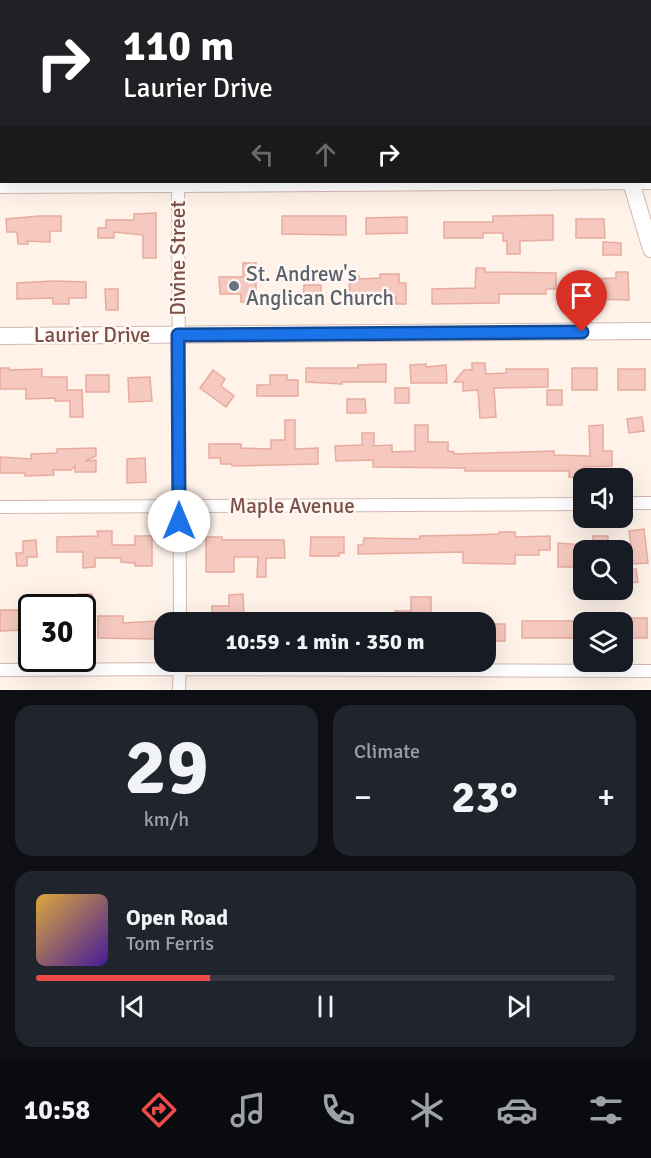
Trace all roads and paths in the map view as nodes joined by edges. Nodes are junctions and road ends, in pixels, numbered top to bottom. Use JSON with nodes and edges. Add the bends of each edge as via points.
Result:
{"nodes":[{"id":1,"x":404,"y":183,"type":"edge"},
{"id":2,"x":631,"y":183,"type":"edge"},
{"id":3,"x":178,"y":184,"type":"edge"},
{"id":4,"x":0,"y":187,"type":"edge"},
{"id":5,"x":651,"y":249,"type":"edge"},
{"id":6,"x":651,"y":331,"type":"edge"},
{"id":7,"x":178,"y":335,"type":"junction"},
{"id":8,"x":0,"y":336,"type":"edge"},
{"id":9,"x":633,"y":503,"type":"edge"},
{"id":10,"x":651,"y":503,"type":"edge"},
{"id":11,"x":573,"y":504,"type":"edge"},
{"id":12,"x":0,"y":507,"type":"edge"},
{"id":13,"x":179,"y":507,"type":"junction"},
{"id":14,"x":180,"y":612,"type":"edge"},
{"id":15,"x":154,"y":666,"type":"edge"},
{"id":16,"x":496,"y":669,"type":"edge"},
{"id":17,"x":0,"y":670,"type":"edge"},
{"id":18,"x":651,"y":671,"type":"edge"},
{"id":19,"x":180,"y":672,"type":"edge"},
{"id":20,"x":179,"y":690,"type":"edge"}],
"edges":[{"from":1,"to":3,"type":"street"},
{"from":2,"to":5,"type":"street"},
{"from":3,"to":4,"type":"street"},
{"from":3,"to":7,"type":"street","name":"Divine Street"},
{"from":6,"to":7,"type":"street","name":"Laurier Drive"},
{"from":7,"to":8,"type":"street","name":"Laurier Drive"},
{"from":7,"to":13,"type":"street","name":"Divine Street"},
{"from":9,"to":10,"type":"street"},
{"from":11,"to":13,"type":"street","name":"Maple Avenue"},
{"from":12,"to":13,"type":"street","name":"Maple Avenue"},
{"from":13,"to":14,"type":"street","name":"Divine Street"},
{"from":15,"to":17,"type":"street"},
{"from":16,"to":18,"type":"street"},
{"from":19,"to":20,"type":"street"}]}
